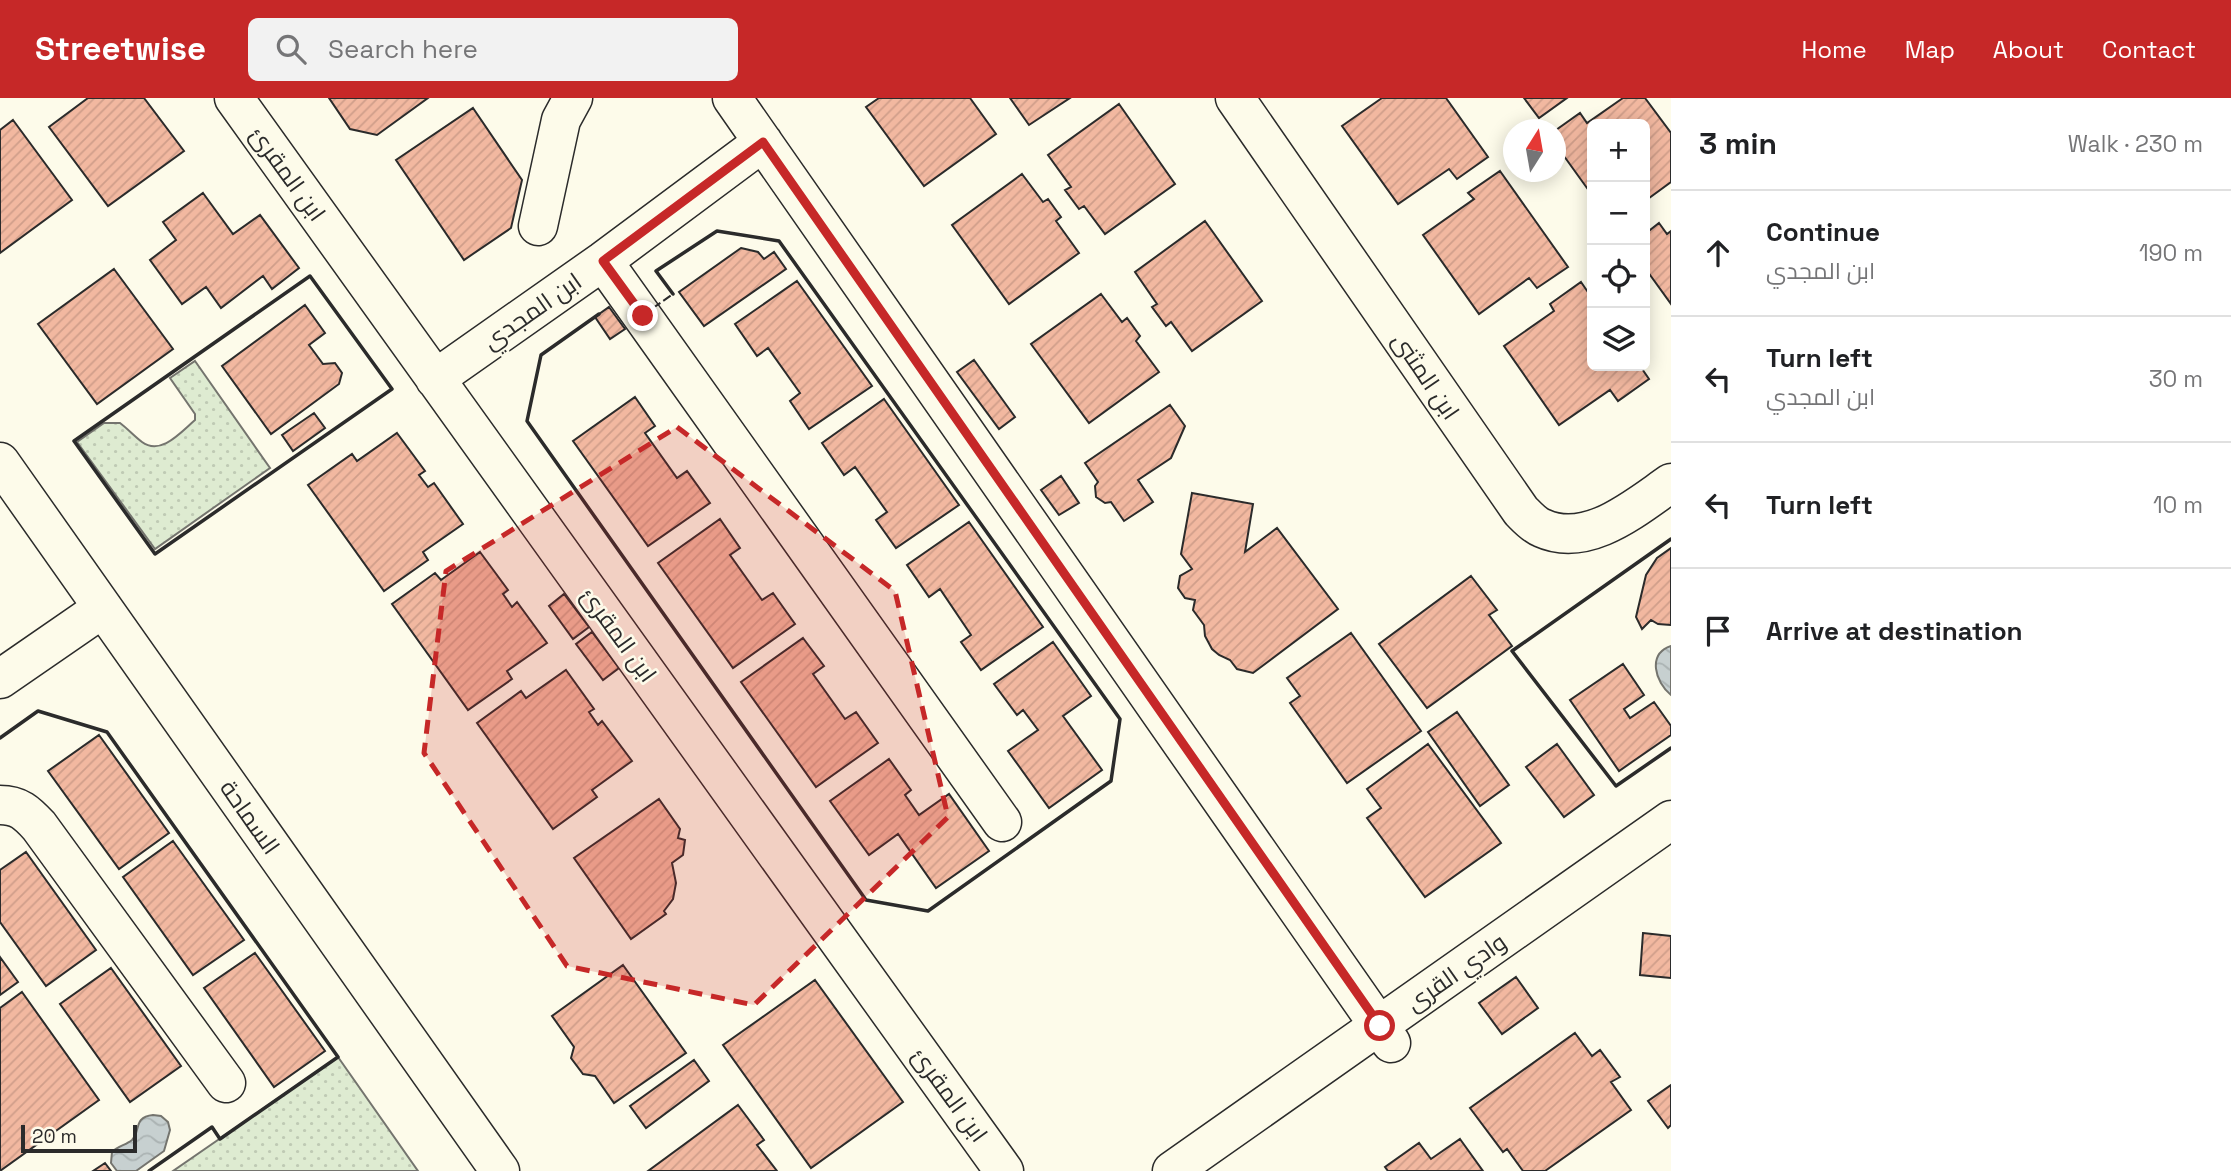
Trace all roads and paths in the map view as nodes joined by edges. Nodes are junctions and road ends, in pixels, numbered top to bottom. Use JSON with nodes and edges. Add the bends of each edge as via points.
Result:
{"nodes":[{"id":1,"x":234,"y":98,"type":"edge"},
{"id":2,"x":573,"y":98,"type":"edge"},
{"id":3,"x":732,"y":98,"type":"edge"},
{"id":4,"x":1236,"y":98,"type":"edge"},
{"id":5,"x":763,"y":142,"type":"junction"},
{"id":6,"x":538,"y":226,"type":"dead end"},
{"id":7,"x":603,"y":261,"type":"junction"},
{"id":8,"x":435,"y":379,"type":"junction"},
{"id":9,"x":0,"y":462,"type":"edge"},
{"id":10,"x":1671,"y":483,"type":"edge"},
{"id":11,"x":103,"y":608,"type":"junction"},
{"id":12,"x":0,"y":679,"type":"edge"},
{"id":13,"x":0,"y":805,"type":"edge"},
{"id":14,"x":1671,"y":820,"type":"edge"},
{"id":15,"x":1002,"y":822,"type":"dead end"},
{"id":16,"x":1671,"y":847,"type":"edge"},
{"id":17,"x":1385,"y":1034,"type":"junction"},
{"id":18,"x":226,"y":1083,"type":"dead end"},
{"id":19,"x":499,"y":1171,"type":"edge"},
{"id":20,"x":1004,"y":1171,"type":"edge"},
{"id":21,"x":1172,"y":1171,"type":"edge"},
{"id":22,"x":1209,"y":1171,"type":"edge"}],
"edges":[{"from":1,"to":8,"type":"street","name":"ابن المقرئ"},
{"from":2,"to":6,"type":"street","via":[[561,120]]},
{"from":3,"to":5,"type":"street"},
{"from":4,"to":10,"type":"street","name":"ابن المثنى","via":[[1521,511],[1541,528],[1584,533],[1636,508]]},
{"from":5,"to":7,"type":"street","name":"ابن المجدي"},
{"from":5,"to":17,"type":"street"},
{"from":7,"to":8,"type":"street","name":"ابن المجدي"},
{"from":7,"to":15,"type":"street"},
{"from":8,"to":20,"type":"street","name":"ابن المقرئ"},
{"from":9,"to":11,"type":"street","name":"السماحة"},
{"from":11,"to":12,"type":"street"},
{"from":11,"to":19,"type":"street","name":"السماحة"},
{"from":13,"to":18,"type":"street","via":[[24,810],[39,826]]},
{"from":14,"to":17,"type":"street","name":"وادي القرى"},
{"from":16,"to":17,"type":"street","name":"وادي القرى"},
{"from":17,"to":21,"type":"street","name":"وادي القرى"},
{"from":17,"to":22,"type":"street","name":"وادي القرى"}]}
